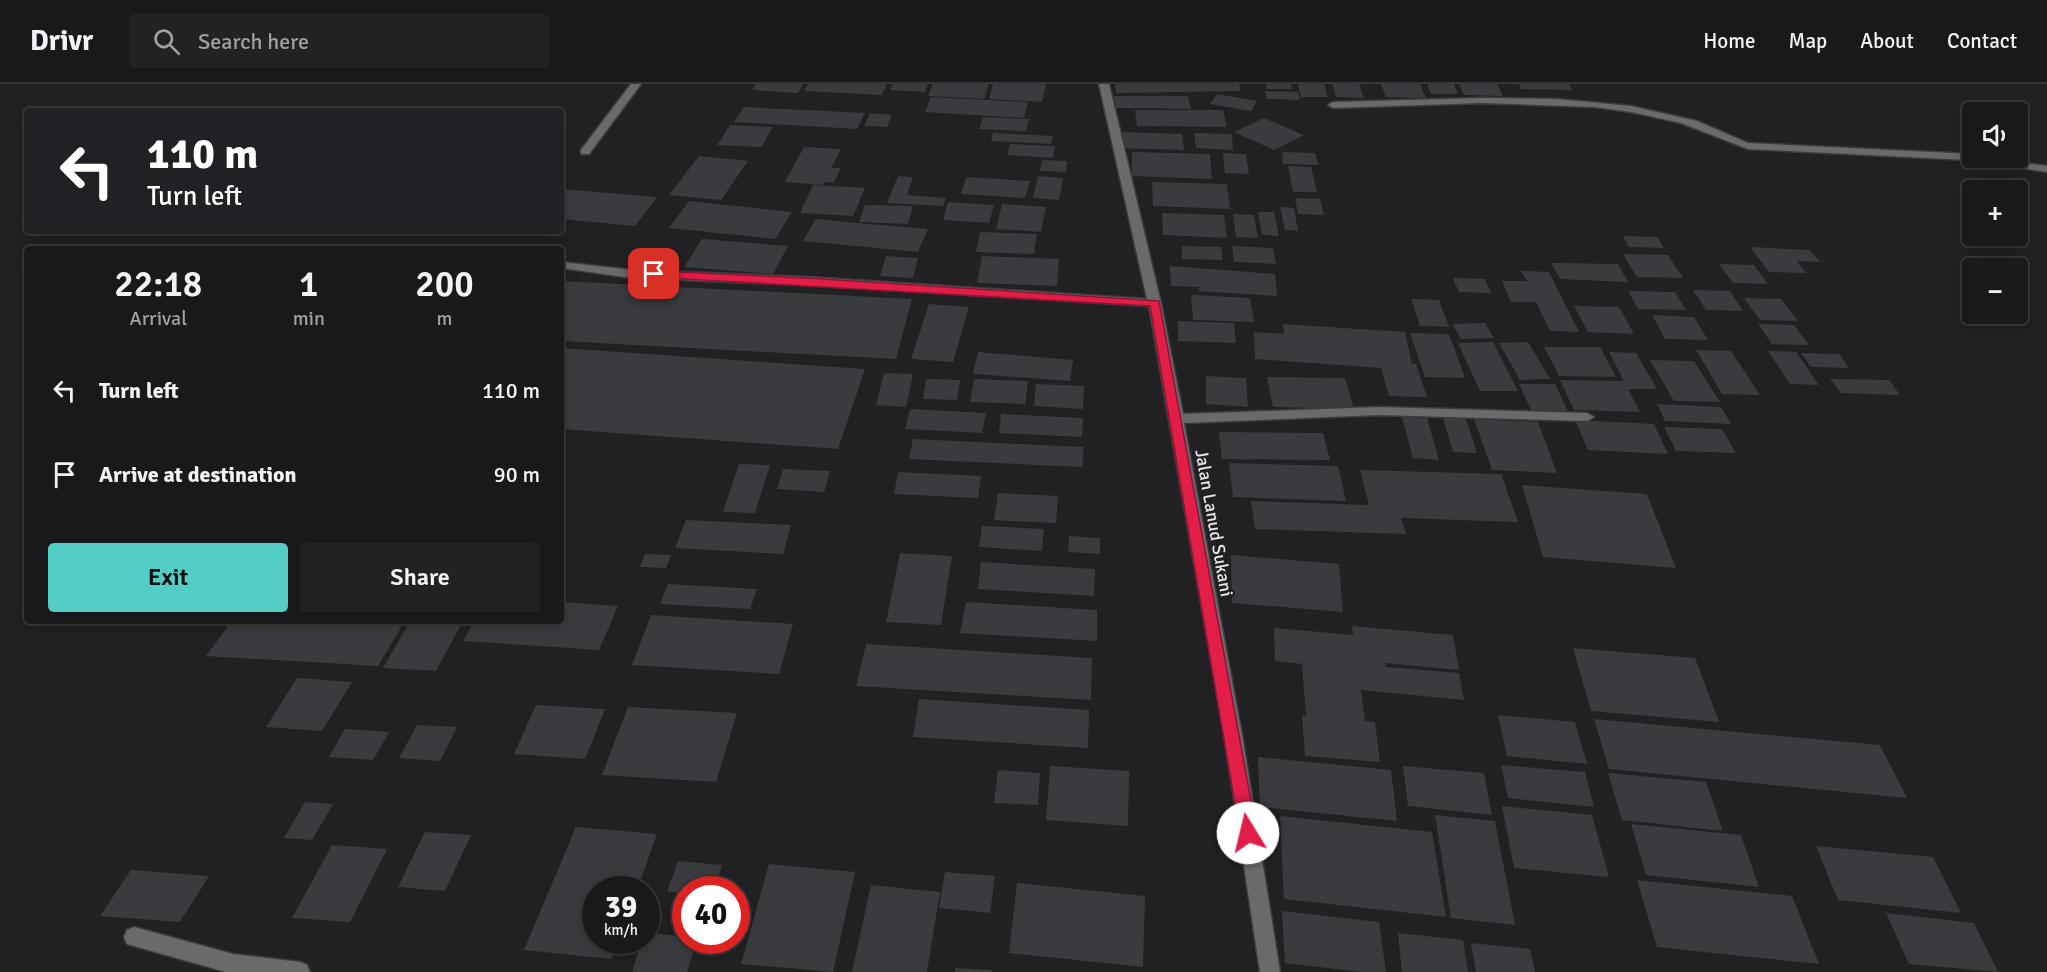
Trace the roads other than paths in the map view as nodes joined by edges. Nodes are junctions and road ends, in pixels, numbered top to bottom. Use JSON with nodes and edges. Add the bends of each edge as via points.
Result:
{"nodes":[{"id":1,"x":636,"y":84,"type":"edge"},
{"id":2,"x":1104,"y":84,"type":"edge"},
{"id":3,"x":1333,"y":105,"type":"dead end"},
{"id":4,"x":585,"y":152,"type":"dead end"},
{"id":5,"x":1962,"y":157,"type":"edge"},
{"id":6,"x":2028,"y":166,"type":"edge"},
{"id":7,"x":2047,"y":169,"type":"edge"},
{"id":8,"x":564,"y":265,"type":"edge"},
{"id":9,"x":1155,"y":303,"type":"junction"},
{"id":10,"x":1587,"y":417,"type":"dead end"},
{"id":11,"x":1176,"y":418,"type":"junction"},
{"id":12,"x":134,"y":937,"type":"dead end"},
{"id":13,"x":300,"y":972,"type":"edge"},
{"id":14,"x":1270,"y":972,"type":"edge"}],
"edges":[{"from":1,"to":4,"type":"street"},
{"from":2,"to":9,"type":"street","name":"Jalan Lanud Sukani"},
{"from":3,"to":5,"type":"street","via":[[1504,102],[1601,106],[1688,122],[1748,146]]},
{"from":6,"to":7,"type":"street"},
{"from":8,"to":9,"type":"street","via":[[632,274]]},
{"from":9,"to":11,"type":"street","name":"Jalan Lanud Sukani"},
{"from":10,"to":11,"type":"street","via":[[1379,411]]},
{"from":11,"to":14,"type":"street","name":"Jalan Lanud Sukani","via":[[1234,740]]},
{"from":12,"to":13,"type":"street","via":[[233,964]]}]}
